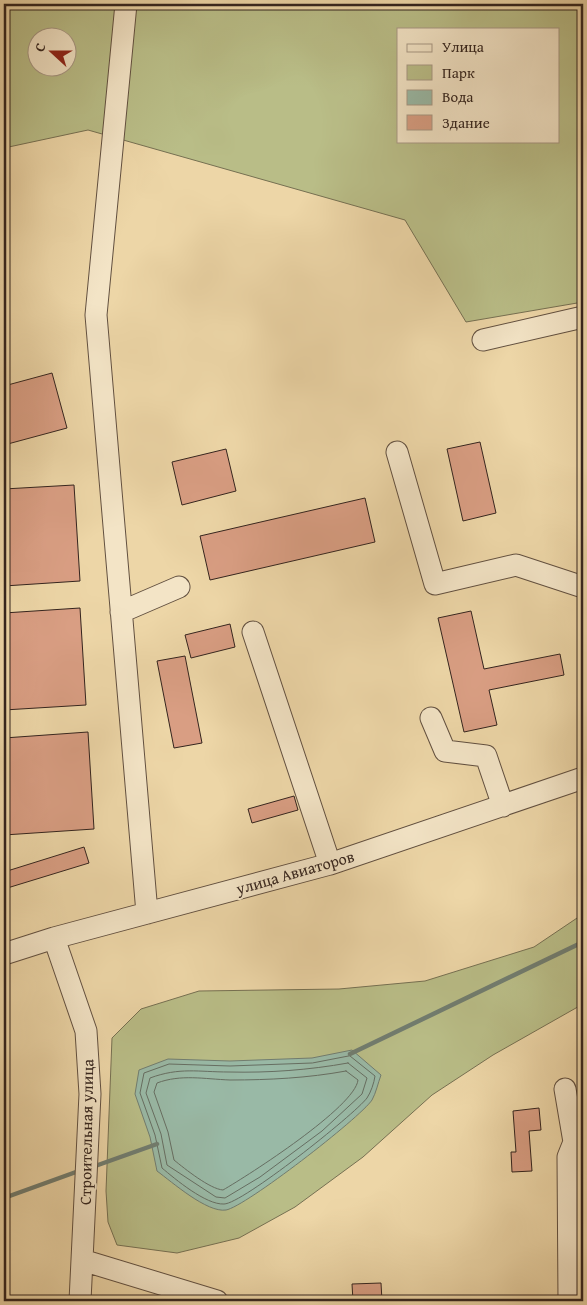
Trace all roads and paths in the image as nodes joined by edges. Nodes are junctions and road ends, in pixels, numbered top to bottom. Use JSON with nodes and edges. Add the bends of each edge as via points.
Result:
{"nodes":[{"id":1,"x":126,"y":4,"type":"edge"},
{"id":2,"x":583,"y":317,"type":"edge"},
{"id":3,"x":483,"y":340,"type":"dead end"},
{"id":4,"x":397,"y":452,"type":"dead end"},
{"id":5,"x":179,"y":587,"type":"dead end"},
{"id":6,"x":583,"y":587,"type":"edge"},
{"id":7,"x":122,"y":612,"type":"junction"},
{"id":8,"x":253,"y":632,"type":"dead end"},
{"id":9,"x":431,"y":718,"type":"dead end"},
{"id":10,"x":583,"y":778,"type":"edge"},
{"id":11,"x":503,"y":806,"type":"junction"},
{"id":12,"x":330,"y":864,"type":"junction"},
{"id":13,"x":147,"y":914,"type":"junction"},
{"id":14,"x":54,"y":938,"type":"junction"},
{"id":15,"x":4,"y":954,"type":"edge"},
{"id":16,"x":565,"y":1088,"type":"dead end"},
{"id":17,"x":578,"y":1140,"type":"edge"},
{"id":18,"x":82,"y":1260,"type":"junction"},
{"id":19,"x":80,"y":1301,"type":"edge"},
{"id":20,"x":217,"y":1301,"type":"edge"},
{"id":21,"x":569,"y":1301,"type":"edge"}],
"edges":[{"from":1,"to":7,"type":"street","via":[[96,315]]},
{"from":2,"to":3,"type":"street"},
{"from":4,"to":6,"type":"street","via":[[435,584],[516,566]]},
{"from":5,"to":7,"type":"street"},
{"from":7,"to":13,"type":"street"},
{"from":8,"to":12,"type":"street"},
{"from":9,"to":11,"type":"street","via":[[446,752],[486,756]]},
{"from":10,"to":11,"type":"street","name":"улица Авиаторов"},
{"from":11,"to":12,"type":"street","name":"улица Авиаторов"},
{"from":12,"to":13,"type":"street","name":"улица Авиаторов"},
{"from":13,"to":14,"type":"street","name":"улица Авиаторов"},
{"from":14,"to":15,"type":"street","name":"улица Авиаторов"},
{"from":14,"to":18,"type":"street","name":"Строительная улица","via":[[86,1031],[90,1094]]},
{"from":16,"to":17,"type":"street"},
{"from":17,"to":21,"type":"street","via":[[568,1156]]},
{"from":18,"to":19,"type":"street","name":"Строительная улица"},
{"from":18,"to":20,"type":"street"}]}
